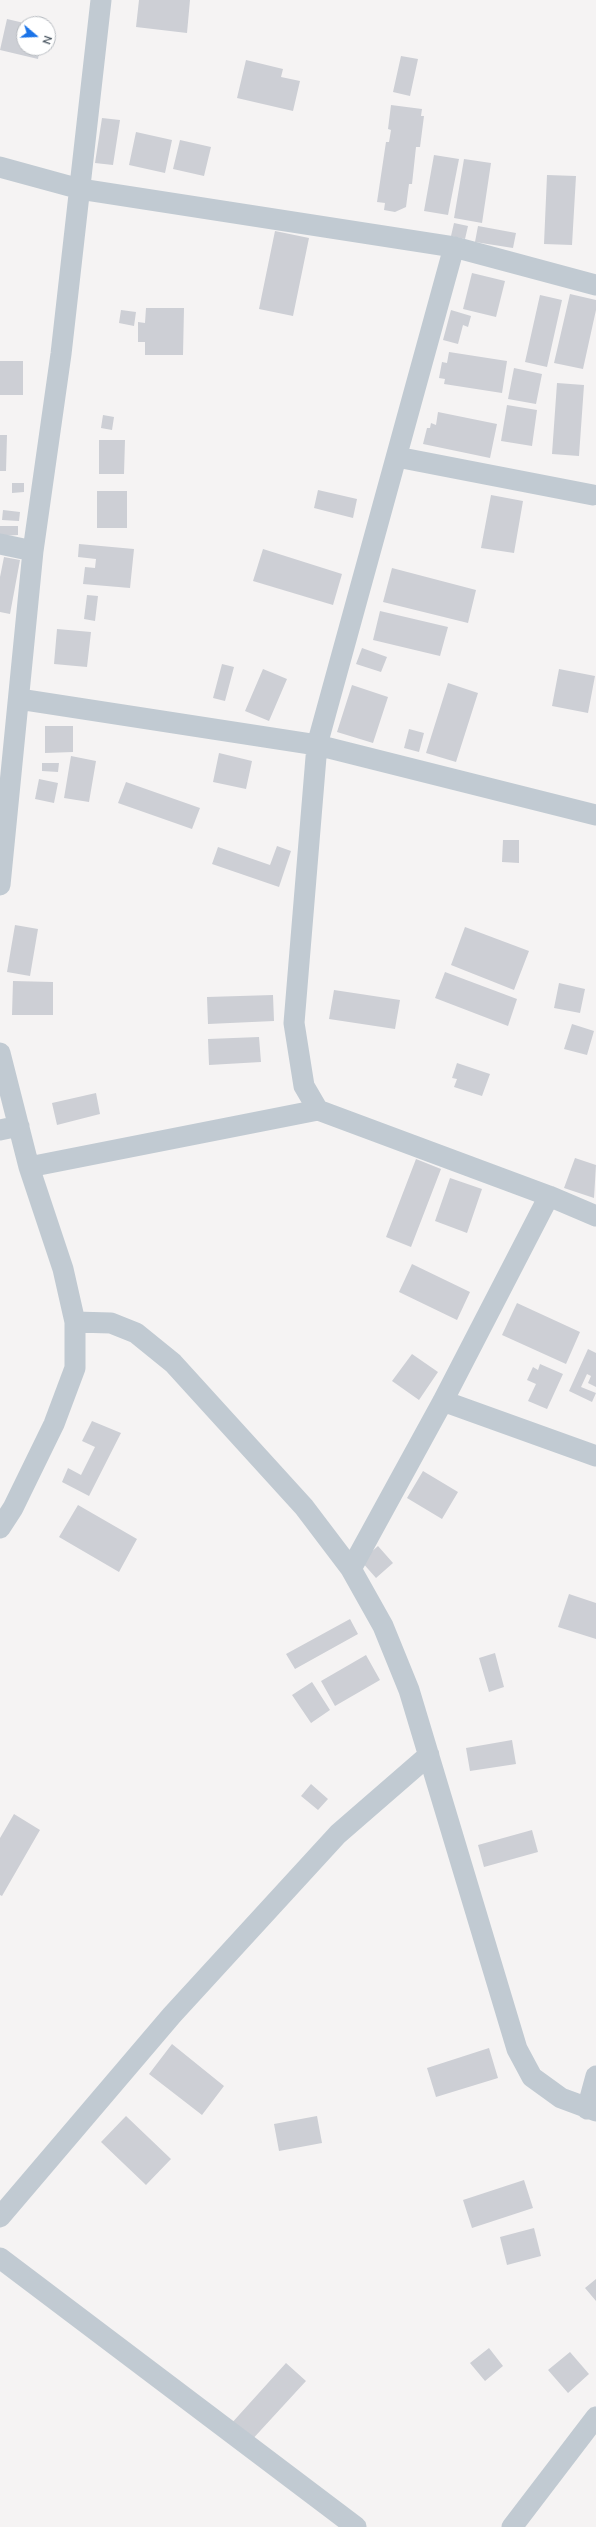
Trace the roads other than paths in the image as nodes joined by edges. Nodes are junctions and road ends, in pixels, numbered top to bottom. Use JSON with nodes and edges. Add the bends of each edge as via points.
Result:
{"nodes":[{"id":1,"x":101,"y":0,"type":"edge"},
{"id":2,"x":0,"y":168,"type":"edge"},
{"id":3,"x":80,"y":189,"type":"junction"},
{"id":4,"x":454,"y":247,"type":"junction"},
{"id":5,"x":596,"y":286,"type":"edge"},
{"id":6,"x":397,"y":457,"type":"junction"},
{"id":7,"x":593,"y":495,"type":"dead end"},
{"id":8,"x":0,"y":544,"type":"edge"},
{"id":9,"x":33,"y":551,"type":"junction"},
{"id":10,"x":19,"y":699,"type":"junction"},
{"id":11,"x":317,"y":746,"type":"junction"},
{"id":12,"x":596,"y":815,"type":"edge"},
{"id":13,"x":0,"y":885,"type":"edge"},
{"id":14,"x":0,"y":1053,"type":"edge"},
{"id":15,"x":318,"y":1110,"type":"junction"},
{"id":16,"x":9,"y":1128,"type":"edge"},
{"id":17,"x":29,"y":1167,"type":"junction"},
{"id":18,"x":548,"y":1196,"type":"junction"},
{"id":19,"x":596,"y":1216,"type":"edge"},
{"id":20,"x":75,"y":1322,"type":"junction"},
{"id":21,"x":443,"y":1400,"type":"junction"},
{"id":22,"x":596,"y":1456,"type":"edge"},
{"id":23,"x":0,"y":1528,"type":"edge"},
{"id":24,"x":351,"y":1569,"type":"junction"},
{"id":25,"x":429,"y":1755,"type":"junction"},
{"id":26,"x":596,"y":2076,"type":"edge"},
{"id":27,"x":592,"y":2110,"type":"edge"},
{"id":28,"x":0,"y":2217,"type":"edge"},
{"id":29,"x":0,"y":2258,"type":"edge"},
{"id":30,"x":596,"y":2417,"type":"edge"},
{"id":31,"x":356,"y":2527,"type":"edge"},
{"id":32,"x":512,"y":2527,"type":"edge"}],
"edges":[{"from":1,"to":3,"type":"street"},
{"from":2,"to":3,"type":"street"},
{"from":3,"to":4,"type":"street"},
{"from":3,"to":9,"type":"street","via":[[61,354]]},
{"from":4,"to":5,"type":"street"},
{"from":4,"to":6,"type":"street"},
{"from":6,"to":7,"type":"street"},
{"from":6,"to":11,"type":"street"},
{"from":8,"to":9,"type":"street"},
{"from":9,"to":10,"type":"street"},
{"from":10,"to":11,"type":"street"},
{"from":10,"to":13,"type":"street"},
{"from":11,"to":12,"type":"street"},
{"from":11,"to":15,"type":"street","via":[[294,1023],[304,1086]]},
{"from":14,"to":16,"type":"street"},
{"from":15,"to":17,"type":"street"},
{"from":15,"to":18,"type":"street"},
{"from":16,"to":17,"type":"street"},
{"from":17,"to":20,"type":"street","via":[[63,1269]]},
{"from":18,"to":19,"type":"street"},
{"from":18,"to":21,"type":"street"},
{"from":20,"to":23,"type":"street","via":[[75,1368],[54,1424],[13,1508]]},
{"from":20,"to":24,"type":"street","via":[[111,1323],[136,1333],[173,1362],[304,1507]]},
{"from":21,"to":22,"type":"street"},
{"from":21,"to":24,"type":"street"},
{"from":24,"to":25,"type":"street","via":[[383,1626],[409,1690]]},
{"from":25,"to":27,"type":"street","via":[[517,2048],[532,2077],[561,2098]]},
{"from":25,"to":28,"type":"street","via":[[332,1840],[172,2015]]},
{"from":26,"to":27,"type":"street"},
{"from":29,"to":31,"type":"street"},
{"from":30,"to":32,"type":"street"}]}
